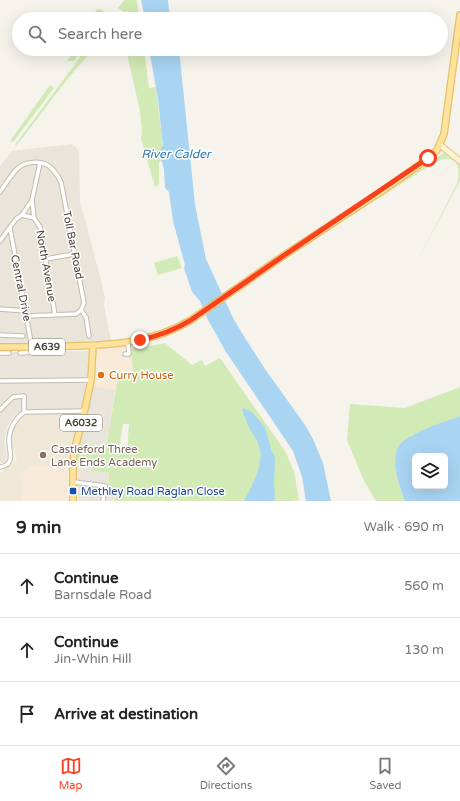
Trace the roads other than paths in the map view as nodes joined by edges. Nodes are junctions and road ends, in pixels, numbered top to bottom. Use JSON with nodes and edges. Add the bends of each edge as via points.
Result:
{"nodes":[{"id":1,"x":460,"y":15,"type":"edge"},
{"id":2,"x":440,"y":145,"type":"junction"},
{"id":3,"x":460,"y":161,"type":"edge"},
{"id":4,"x":40,"y":162,"type":"junction"},
{"id":5,"x":0,"y":192,"type":"edge"},
{"id":6,"x":32,"y":200,"type":"junction"},
{"id":7,"x":22,"y":215,"type":"junction"},
{"id":8,"x":34,"y":218,"type":"junction"},
{"id":9,"x":10,"y":228,"type":"junction"},
{"id":10,"x":1,"y":239,"type":"edge"},
{"id":11,"x":74,"y":254,"type":"junction"},
{"id":12,"x":46,"y":259,"type":"junction"},
{"id":13,"x":0,"y":309,"type":"edge"},
{"id":14,"x":81,"y":310,"type":"junction"},
{"id":15,"x":26,"y":311,"type":"junction"},
{"id":16,"x":55,"y":315,"type":"junction"},
{"id":17,"x":26,"y":316,"type":"junction"},
{"id":18,"x":0,"y":335,"type":"edge"},
{"id":19,"x":23,"y":336,"type":"dead end"},
{"id":20,"x":89,"y":336,"type":"dead end"},
{"id":21,"x":128,"y":343,"type":"junction"},
{"id":22,"x":93,"y":346,"type":"junction"},
{"id":23,"x":0,"y":347,"type":"edge"},
{"id":24,"x":35,"y":348,"type":"junction"},
{"id":25,"x":0,"y":353,"type":"edge"},
{"id":26,"x":9,"y":353,"type":"dead end"},
{"id":27,"x":20,"y":353,"type":"dead end"},
{"id":28,"x":125,"y":354,"type":"dead end"},
{"id":29,"x":91,"y":380,"type":"junction"},
{"id":30,"x":0,"y":381,"type":"edge"},
{"id":31,"x":0,"y":410,"type":"edge"},
{"id":32,"x":85,"y":410,"type":"junction"},
{"id":33,"x":24,"y":412,"type":"junction"},
{"id":34,"x":2,"y":466,"type":"edge"},
{"id":35,"x":74,"y":482,"type":"junction"},
{"id":36,"x":73,"y":501,"type":"edge"},
{"id":37,"x":103,"y":501,"type":"edge"}],
"edges":[{"from":1,"to":2,"type":"main road","number":"A639","via":[[445,128]]},
{"from":2,"to":3,"type":"street"},
{"from":2,"to":21,"type":"main road","number":"A639","via":[[433,154],[410,171],[182,326],[161,335]]},
{"from":4,"to":5,"type":"street","via":[[28,163],[18,168]]},
{"from":4,"to":6,"type":"street"},
{"from":4,"to":11,"type":"street","name":"Toll Bar Road","via":[[49,166],[61,182]]},
{"from":6,"to":7,"type":"street"},
{"from":6,"to":8,"type":"street","name":"North Avenue"},
{"from":7,"to":8,"type":"street"},
{"from":7,"to":9,"type":"street"},
{"from":8,"to":12,"type":"street","name":"North Avenue","via":[[40,226]]},
{"from":9,"to":10,"type":"street"},
{"from":9,"to":15,"type":"street","name":"Central Drive"},
{"from":11,"to":12,"type":"street"},
{"from":11,"to":14,"type":"street","name":"Toll Bar Road","via":[[84,303]]},
{"from":12,"to":16,"type":"street","name":"North Avenue"},
{"from":13,"to":15,"type":"street"},
{"from":14,"to":16,"type":"street","via":[[76,314]]},
{"from":14,"to":20,"type":"street","name":"Toll Bar Road","via":[[86,317]]},
{"from":15,"to":17,"type":"street","name":"Central Drive"},
{"from":16,"to":17,"type":"street"},
{"from":17,"to":24,"type":"street","name":"Central Drive"},
{"from":18,"to":19,"type":"street"},
{"from":21,"to":22,"type":"main road","number":"A639"},
{"from":21,"to":28,"type":"street","via":[[129,354]]},
{"from":22,"to":24,"type":"main road","number":"A639"},
{"from":22,"to":29,"type":"main road","number":"A6032"},
{"from":23,"to":24,"type":"main road","number":"A639"},
{"from":24,"to":27,"type":"street","via":[[35,352]]},
{"from":25,"to":26,"type":"street"},
{"from":29,"to":30,"type":"street"},
{"from":29,"to":32,"type":"main road","number":"A6032"},
{"from":31,"to":33,"type":"street","via":[[13,397],[24,396]]},
{"from":32,"to":33,"type":"street"},
{"from":32,"to":35,"type":"main road","number":"A6032","via":[[74,452]]},
{"from":33,"to":34,"type":"street","via":[[17,417],[10,430],[11,456]]},
{"from":35,"to":36,"type":"main road","number":"A6032"},
{"from":35,"to":37,"type":"street","via":[[105,486]]}]}
